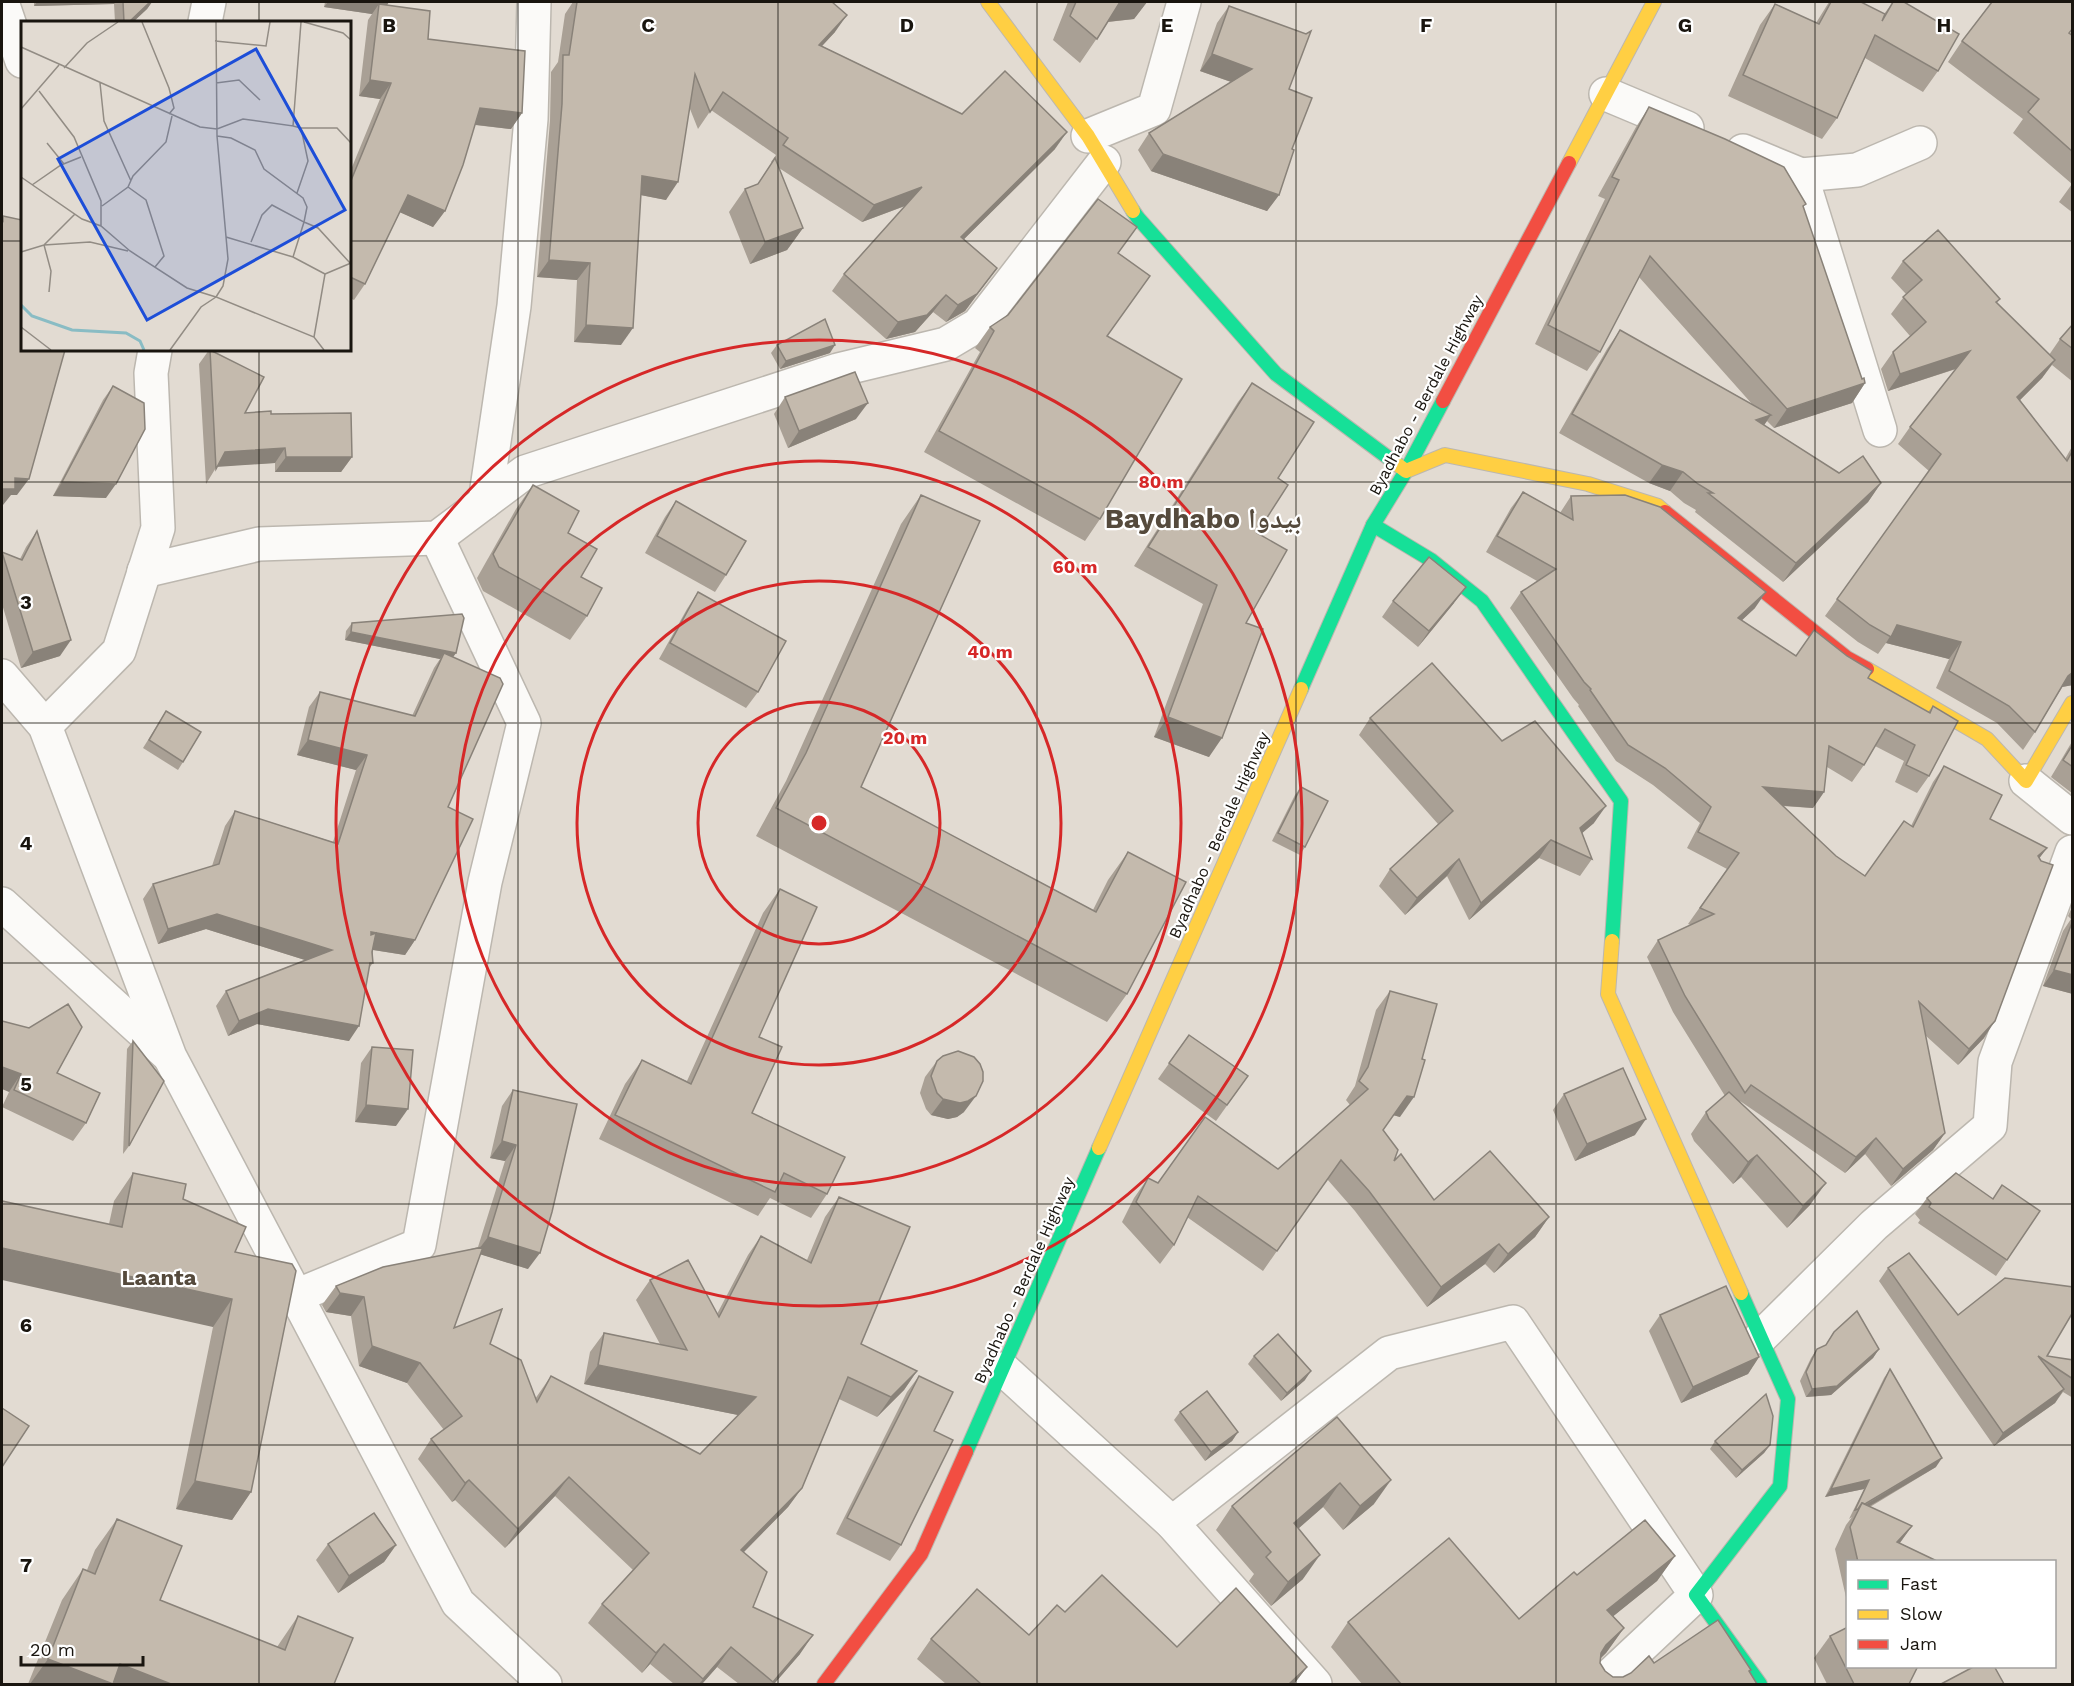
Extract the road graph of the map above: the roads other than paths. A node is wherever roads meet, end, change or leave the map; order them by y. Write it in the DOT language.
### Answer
graph roads {
  1 [pos="2,2"];
  2 [pos="209,2"];
  3 [pos="534,2"];
  4 [pos="988,2"];
  5 [pos="1184,2"];
  6 [pos="1654,2"];
  7 [pos="205,21"];
  8 [pos="2,61"];
  9 [pos="21,61"];
  10 [pos="21,64"];
  11 [pos="1606,94"];
  12 [pos="1920,143"];
  13 [pos="1096,149"];
  14 [pos="1801,175"];
  15 [pos="154,351"];
  16 [pos="1880,430"];
  17 [pos="1406,471"];
  18 [pos="485,502"];
  19 [pos="1373,525"];
  20 [pos="437,538"];
  21 [pos="144,571"];
  22 [pos="2,676"];
  23 [pos="2073,704"];
  24 [pos="45,726"];
  25 [pos="2026,781"];
  26 [pos="2073,818"];
  27 [pos="2073,852"];
  28 [pos="2,904"];
  29 [pos="170,1057"];
  30 [pos="296,1296"];
  31 [pos="1761,1337"];
  32 [pos="1003,1369"];
  33 [pos="1172,1523"];
  34 [pos="1696,1595"];
  35 [pos="545,1684"];
  36 [pos="824,1684"];
  37 [pos="1315,1684"];
  38 [pos="1601,1684"];
  39 [pos="1760,1684"];
  1 -- 9 [label="street"];
  2 -- 7 [label="street"];
  3 -- 18 [label="street"];
  4 -- 13 [label="street"];
  5 -- 13 [label="street"];
  6 -- 11 [label="street, Byadhabo - Berdale Highway"];
  8 -- 10 [label="street"];
  11 -- 14 [label="street"];
  11 -- 17 [label="street, Byadhabo - Berdale Highway"];
  12 -- 14 [label="street"];
  13 -- 17 [label="street"];
  13 -- 18 [label="street"];
  14 -- 16 [label="street"];
  15 -- 21 [label="street"];
  17 -- 19 [label="street, Byadhabo - Berdale Highway"];
  17 -- 25 [label="street"];
  18 -- 20 [label="street"];
  19 -- 31 [label="street"];
  19 -- 32 [label="street, Byadhabo - Berdale Highway"];
  20 -- 21 [label="street"];
  20 -- 30 [label="street"];
  21 -- 24 [label="street"];
  22 -- 24 [label="street"];
  23 -- 25 [label="street"];
  24 -- 29 [label="street"];
  25 -- 26 [label="street"];
  27 -- 31 [label="street"];
  28 -- 29 [label="street"];
  29 -- 30 [label="street"];
  30 -- 35 [label="street"];
  31 -- 34 [label="street"];
  32 -- 33 [label="street"];
  32 -- 36 [label="street, Byadhabo - Berdale Highway"];
  33 -- 34 [label="street"];
  33 -- 37 [label="street"];
  34 -- 38 [label="street"];
  34 -- 39 [label="street"];
}
